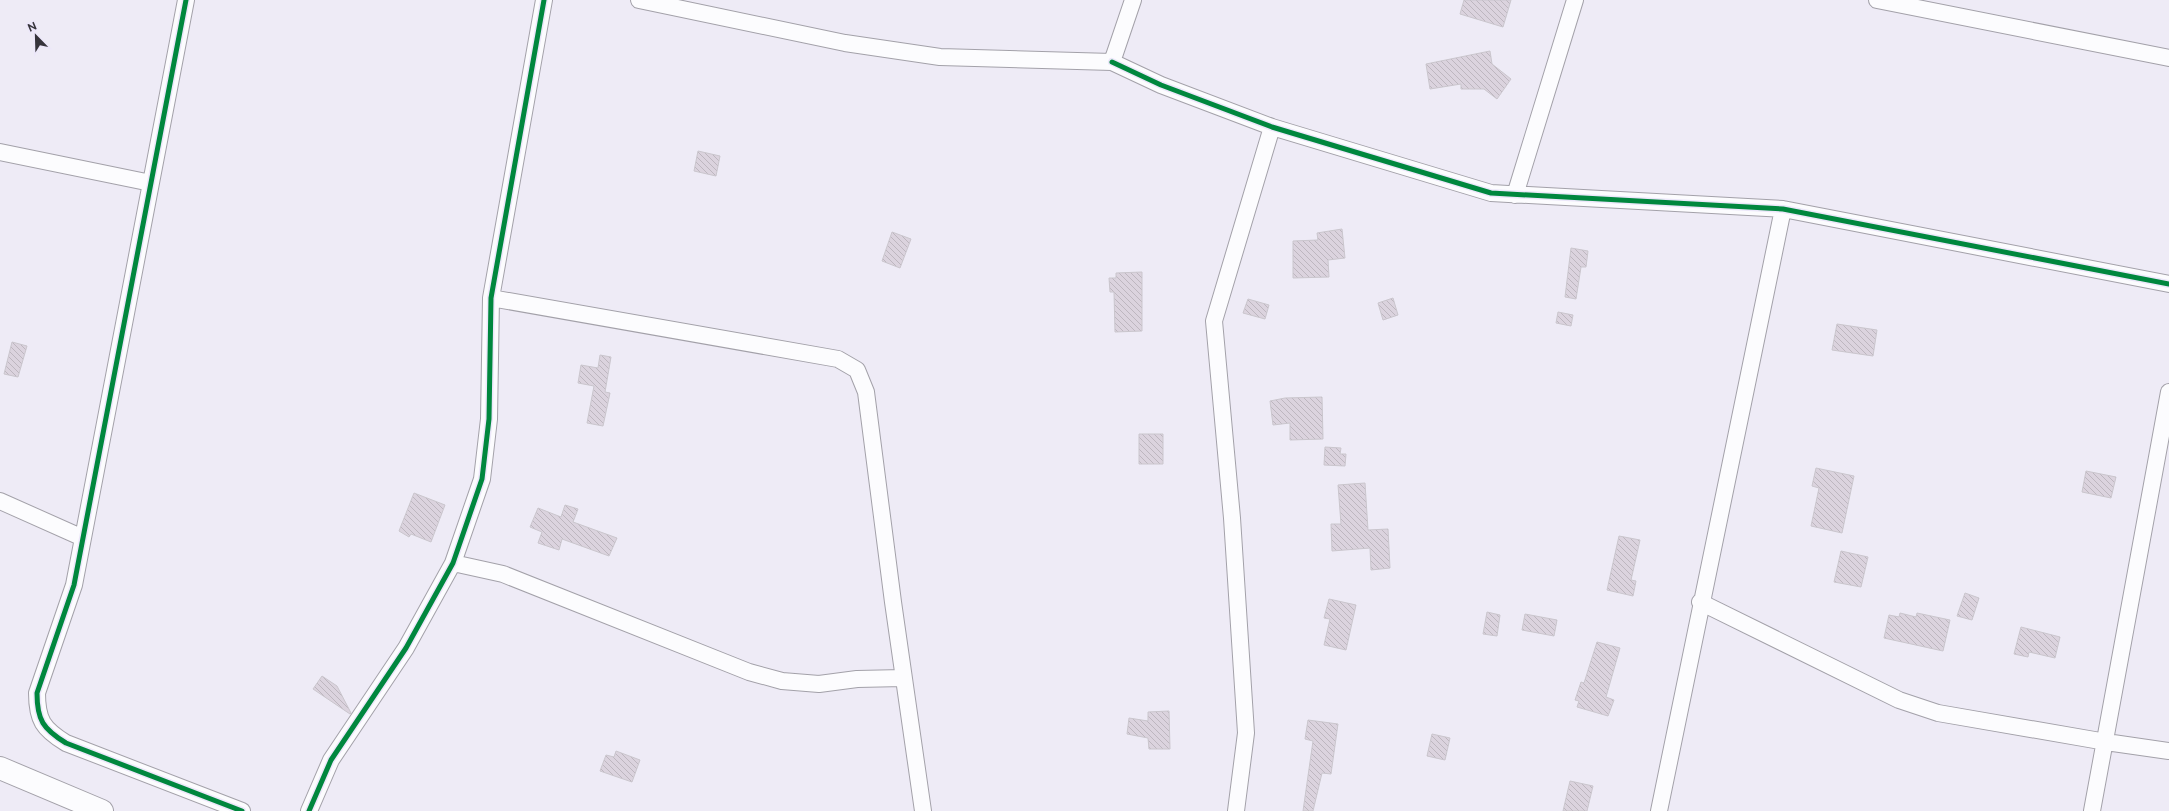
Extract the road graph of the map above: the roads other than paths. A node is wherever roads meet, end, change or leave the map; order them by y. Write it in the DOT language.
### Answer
graph roads {
  1 [pos="186,0"];
  2 [pos="544,0"];
  3 [pos="639,0"];
  4 [pos="1134,0"];
  5 [pos="1575,0"];
  6 [pos="1877,0"];
  7 [pos="2169,58"];
  8 [pos="1112,62"];
  9 [pos="1272,127"];
  10 [pos="0,152"];
  11 [pos="151,183"];
  12 [pos="1514,195"];
  13 [pos="1783,209"];
  14 [pos="2169,284"];
  15 [pos="491,298"];
  16 [pos="2169,392"];
  17 [pos="0,501"];
  18 [pos="83,538"];
  19 [pos="453,564"];
  20 [pos="1700,602"];
  21 [pos="903,678"];
  22 [pos="2106,742"];
  23 [pos="2169,751"];
  24 [pos="0,768"];
  25 [pos="102,811"];
  26 [pos="242,811"];
  27 [pos="309,811"];
  28 [pos="923,811"];
  29 [pos="1236,811"];
  30 [pos="1658,811"];
  31 [pos="2092,811"];
  1 -- 11 [label="street"];
  2 -- 15 [label="street"];
  3 -- 8 [label="street"];
  4 -- 8 [label="street"];
  5 -- 12 [label="street"];
  6 -- 7 [label="street"];
  8 -- 9 [label="street"];
  9 -- 12 [label="street"];
  9 -- 29 [label="street"];
  10 -- 11 [label="street"];
  11 -- 18 [label="street"];
  12 -- 13 [label="street"];
  13 -- 14 [label="street"];
  13 -- 20 [label="street"];
  15 -- 19 [label="street"];
  15 -- 21 [label="street"];
  16 -- 22 [label="street"];
  17 -- 18 [label="street"];
  18 -- 26 [label="street"];
  19 -- 21 [label="street"];
  19 -- 27 [label="street"];
  20 -- 22 [label="street"];
  20 -- 30 [label="street"];
  21 -- 28 [label="street"];
  22 -- 23 [label="street"];
  22 -- 31 [label="street"];
  24 -- 25 [label="highway"];
}
